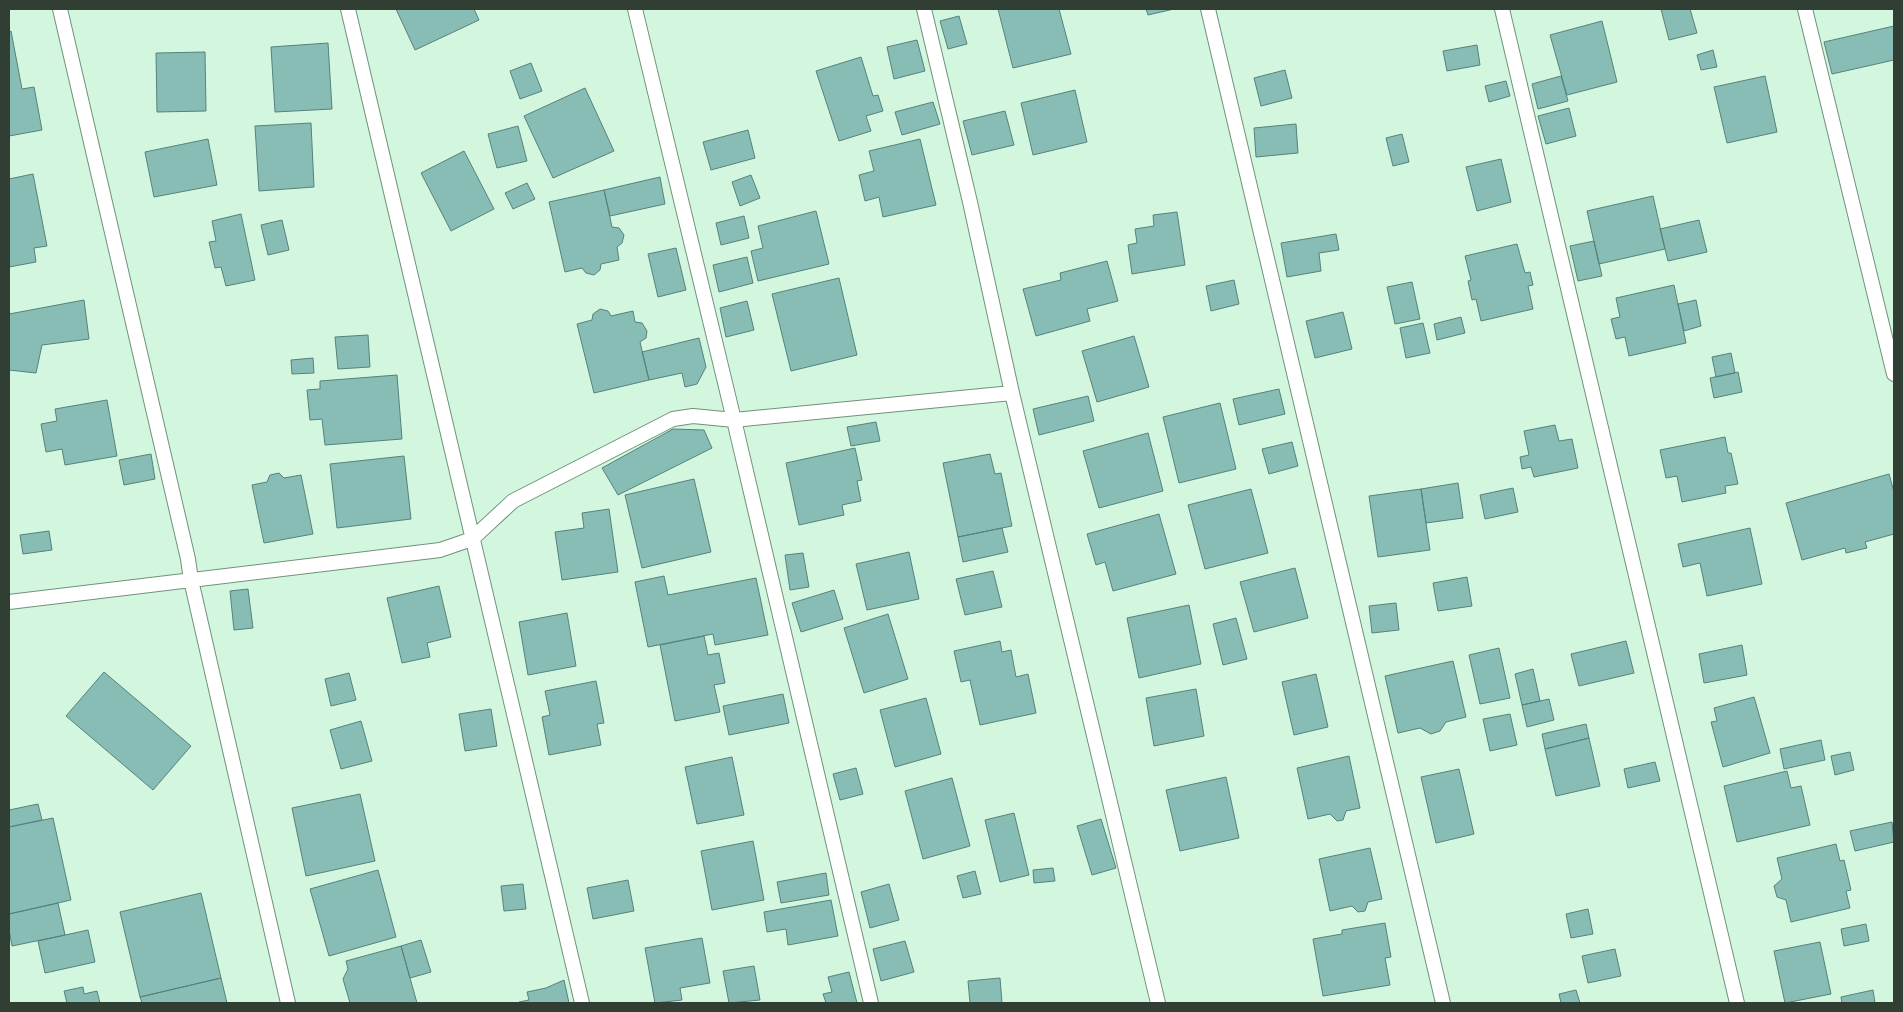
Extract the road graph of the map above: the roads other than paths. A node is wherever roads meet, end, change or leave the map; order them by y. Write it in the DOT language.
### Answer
graph roads {
  1 [pos="60,9"];
  2 [pos="348,9"];
  3 [pos="635,9"];
  4 [pos="924,9"];
  5 [pos="1208,9"];
  6 [pos="1502,9"];
  7 [pos="1805,9"];
  8 [pos="1894,374"];
  9 [pos="1012,393"];
  10 [pos="734,420"];
  11 [pos="472,539"];
  12 [pos="191,580"];
  13 [pos="9,602"];
  14 [pos="288,1003"];
  15 [pos="582,1003"];
  16 [pos="871,1003"];
  17 [pos="1158,1003"];
  18 [pos="1443,1003"];
  19 [pos="1737,1003"];
  1 -- 12 [label="lane"];
  2 -- 11 [label="lane"];
  3 -- 10 [label="lane"];
  4 -- 9 [label="lane"];
  5 -- 18 [label="lane"];
  6 -- 19 [label="lane"];
  7 -- 8 [label="lane"];
  9 -- 10 [label="lane"];
  9 -- 17 [label="lane"];
  10 -- 11 [label="lane"];
  10 -- 16 [label="lane"];
  11 -- 12 [label="lane"];
  11 -- 15 [label="lane"];
  12 -- 13 [label="lane"];
  12 -- 14 [label="lane"];
}
